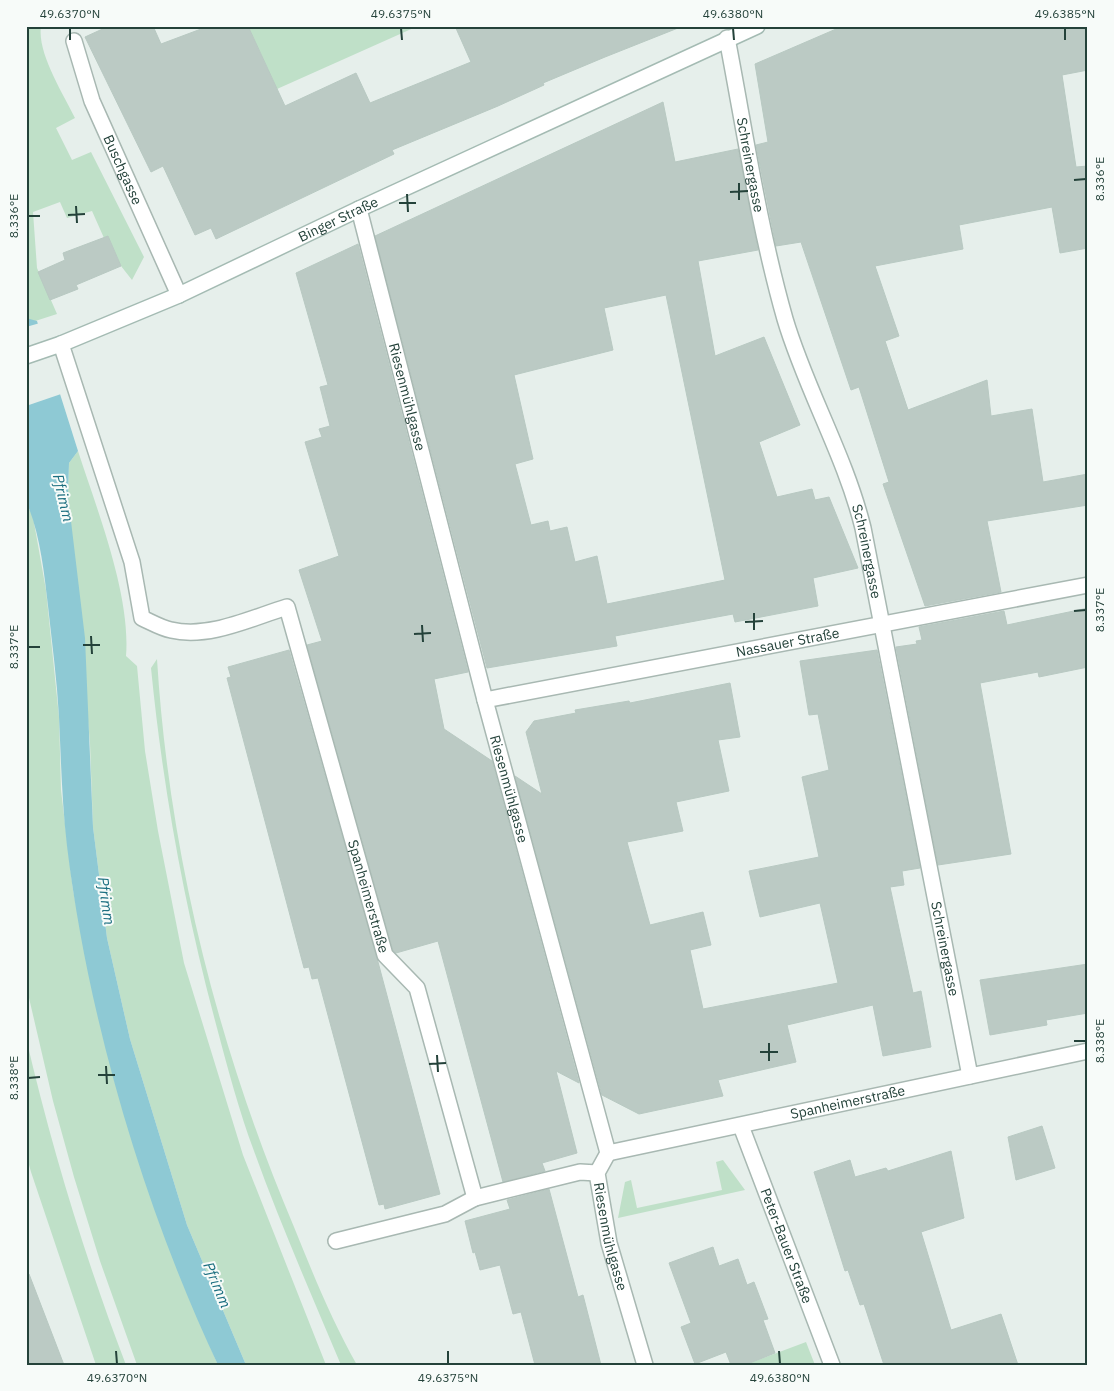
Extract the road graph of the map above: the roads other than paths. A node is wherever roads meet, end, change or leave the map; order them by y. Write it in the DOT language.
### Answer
graph roads {
  1 [pos="757,26"];
  2 [pos="727,38"];
  3 [pos="74,41"];
  4 [pos="359,209"];
  5 [pos="179,295"];
  6 [pos="58,345"];
  7 [pos="26,356"];
  8 [pos="1088,585"];
  9 [pos="883,624"];
  10 [pos="485,700"];
  11 [pos="1088,1051"];
  12 [pos="970,1076"];
  13 [pos="741,1126"];
  14 [pos="608,1153"];
  15 [pos="597,1173"];
  16 [pos="475,1198"];
  17 [pos="336,1241"];
  18 [pos="645,1365"];
  19 [pos="832,1365"];
  1 -- 2 [label="street, Binger Straße"];
  2 -- 4 [label="street, Binger Straße"];
  2 -- 9 [label="street, Schreinergasse"];
  3 -- 5 [label="street, Buschgasse"];
  4 -- 5 [label="street, Binger Straße"];
  4 -- 10 [label="street, Riesenmühlgasse"];
  5 -- 6 [label="street, Binger Straße"];
  6 -- 7 [label="street, Binger Straße"];
  6 -- 16 [label="street, Spanheimerstraße"];
  8 -- 9 [label="street, Nassauer Straße"];
  9 -- 10 [label="street, Nassauer Straße"];
  9 -- 12 [label="street, Schreinergasse"];
  10 -- 14 [label="street, Riesenmühlgasse"];
  11 -- 12 [label="street, Spanheimerstraße"];
  12 -- 13 [label="street, Spanheimerstraße"];
  13 -- 14 [label="street, Spanheimerstraße"];
  13 -- 19 [label="street, Peter-Bauer Straße"];
  14 -- 15 [label="street, Riesenmühlgasse"];
  15 -- 16 [label="street"];
  15 -- 18 [label="street, Riesenmühlgasse"];
  16 -- 17 [label="street"];
}
